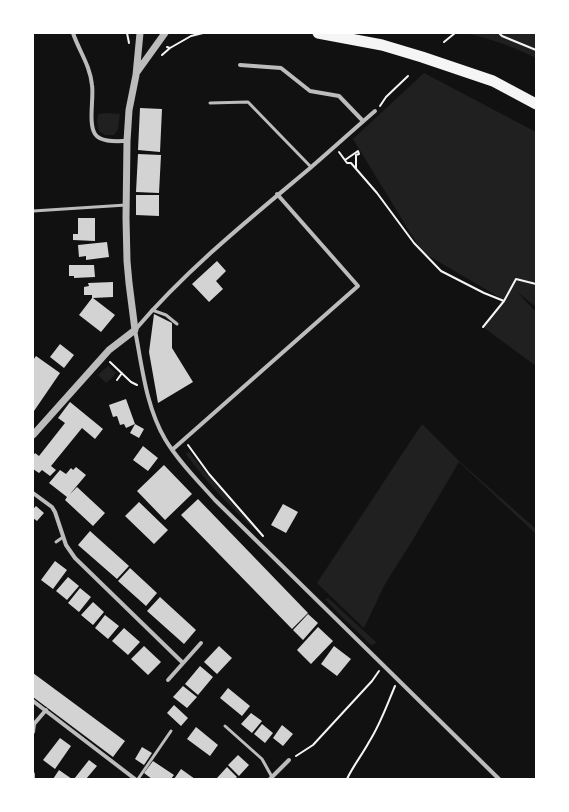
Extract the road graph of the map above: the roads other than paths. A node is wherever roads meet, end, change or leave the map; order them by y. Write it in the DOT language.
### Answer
graph roads {
  1 [pos="72,33"];
  2 [pos="140,33"];
  3 [pos="165,33"];
  4 [pos="318,33"];
  5 [pos="240,65"];
  6 [pos="136,75"];
  7 [pos="210,103"];
  8 [pos="536,104"];
  9 [pos="375,111"];
  10 [pos="363,122"];
  11 [pos="127,141"];
  12 [pos="311,167"];
  13 [pos="277,194"];
  14 [pos="126,205"];
  15 [pos="33,211"];
  16 [pos="152,310"];
  17 [pos="177,324"];
  18 [pos="135,330"];
  19 [pos="33,435"];
  20 [pos="172,450"];
  21 [pos="33,493"];
  22 [pos="63,537"];
  23 [pos="56,542"];
  24 [pos="200,643"];
  25 [pos="183,663"];
  26 [pos="168,680"];
  27 [pos="33,701"];
  28 [pos="46,710"];
  29 [pos="224,726"];
  30 [pos="171,731"];
  31 [pos="33,732"];
  32 [pos="289,760"];
  33 [pos="33,774"];
  34 [pos="33,778"];
  35 [pos="271,778"];
  36 [pos="137,779"];
  37 [pos="499,779"];
  1 -- 11 [label="street"];
  2 -- 6 [label="street"];
  3 -- 6 [label="street"];
  4 -- 8 [label="highway"];
  5 -- 10 [label="street"];
  6 -- 11 [label="street"];
  7 -- 12 [label="lane"];
  9 -- 10 [label="street"];
  10 -- 12 [label="street"];
  11 -- 14 [label="street"];
  12 -- 13 [label="street"];
  13 -- 16 [label="street"];
  13 -- 20 [label="street"];
  14 -- 15 [label="lane"];
  14 -- 18 [label="street"];
  16 -- 17 [label="lane"];
  16 -- 18 [label="street"];
  18 -- 19 [label="street"];
  18 -- 20 [label="street"];
  20 -- 37 [label="street"];
  21 -- 22 [label="street"];
  22 -- 23 [label="lane"];
  22 -- 25 [label="street"];
  24 -- 25 [label="street"];
  25 -- 26 [label="street"];
  27 -- 28 [label="street"];
  28 -- 31 [label="street"];
  28 -- 36 [label="street"];
  29 -- 35 [label="lane"];
  30 -- 36 [label="lane"];
  32 -- 35 [label="street"];
  33 -- 34 [label="street"];
}
